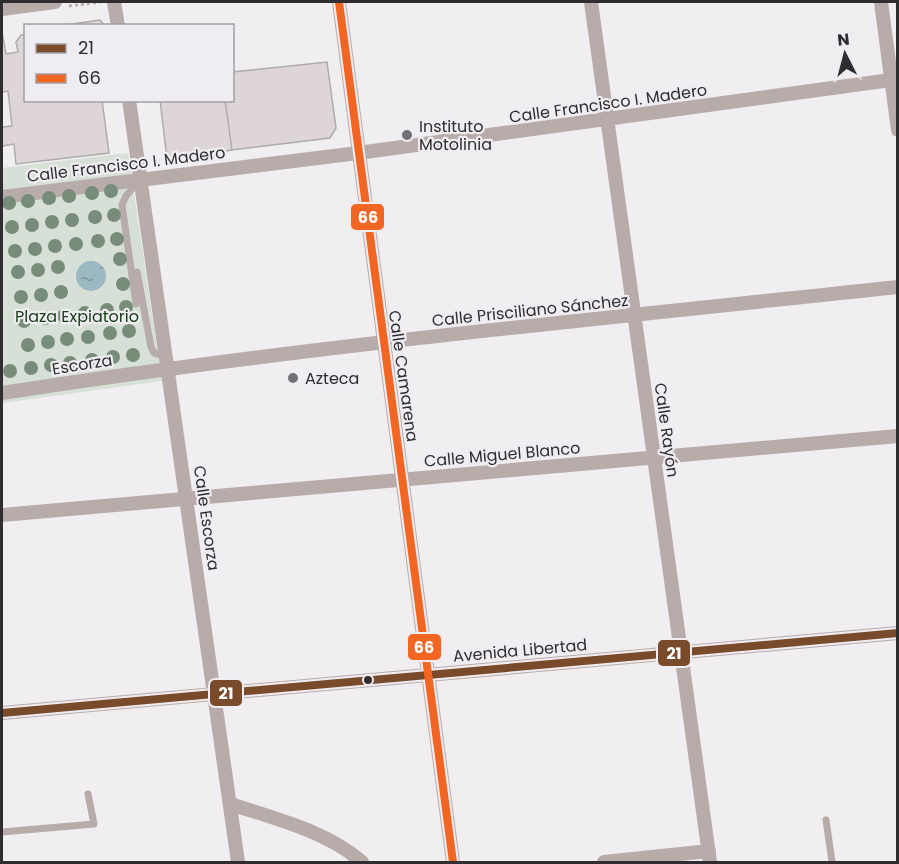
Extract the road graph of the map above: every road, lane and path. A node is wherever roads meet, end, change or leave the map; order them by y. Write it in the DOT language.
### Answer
graph roads {
  1 [pos="55,2"];
  2 [pos="114,2"];
  3 [pos="339,2"];
  4 [pos="591,2"];
  5 [pos="881,2"];
  6 [pos="2,9"];
  7 [pos="118,24"];
  8 [pos="894,79"];
  9 [pos="129,102"];
  10 [pos="608,120"];
  11 [pos="897,129"];
  12 [pos="358,153"];
  13 [pos="140,178"];
  14 [pos="2,197"];
  15 [pos="137,272"];
  16 [pos="897,287"];
  17 [pos="136,304"];
  18 [pos="635,315"];
  19 [pos="382,342"];
  20 [pos="166,362"];
  21 [pos="2,393"];
  22 [pos="897,436"];
  23 [pos="654,456"];
  24 [pos="402,480"];
  25 [pos="187,497"];
  26 [pos="2,515"];
  27 [pos="897,633"];
  28 [pos="680,652"];
  29 [pos="429,674"];
  30 [pos="215,693"];
  31 [pos="2,713"];
  32 [pos="88,794"];
  33 [pos="231,804"];
  34 [pos="826,820"];
  35 [pos="2,832"];
  36 [pos="710,857"];
  37 [pos="238,862"];
  38 [pos="363,862"];
  39 [pos="453,862"];
  40 [pos="604,862"];
  41 [pos="831,862"];
  1 -- 6 [label="street"];
  2 -- 7 [label="street"];
  3 -- 12 [label="street, Calle Camarena"];
  4 -- 10 [label="street, Calle Rayón"];
  5 -- 8 [label="street"];
  8 -- 10 [label="street, Calle Francisco I. Madero"];
  8 -- 11 [label="street"];
  9 -- 13 [label="street, Calle Escorza"];
  10 -- 12 [label="street, Calle Francisco I. Madero"];
  10 -- 18 [label="street, Calle Rayón"];
  12 -- 13 [label="street, Calle Francisco I. Madero"];
  12 -- 19 [label="street, Calle Camarena"];
  13 -- 14 [label="street, Calle Francisco I. Madero"];
  13 -- 17 [label="lane"];
  13 -- 20 [label="street, Calle Escorza"];
  15 -- 20 [label="lane"];
  16 -- 18 [label="street, Calle Prisciliano Sánchez"];
  18 -- 19 [label="street, Calle Prisciliano Sánchez"];
  18 -- 23 [label="street, Calle Rayón"];
  19 -- 20 [label="street, Calle Prisciliano Sánchez"];
  19 -- 24 [label="street, Calle Camarena"];
  20 -- 21 [label="street, Escorza"];
  20 -- 25 [label="street, Calle Escorza"];
  22 -- 23 [label="street, Calle Miguel Blanco"];
  23 -- 24 [label="street, Calle Miguel Blanco"];
  23 -- 28 [label="street, Calle Rayón"];
  24 -- 25 [label="street, Calle Miguel Blanco"];
  24 -- 29 [label="street, Calle Camarena"];
  25 -- 26 [label="street, Calle Miguel Blanco"];
  25 -- 30 [label="street, Calle Escorza"];
  27 -- 28 [label="street, Avenida Libertad"];
  28 -- 29 [label="street, Avenida Libertad"];
  28 -- 36 [label="street, Calle Rayón"];
  29 -- 30 [label="street, Avenida Libertad"];
  29 -- 39 [label="street, Calle Camarena"];
  30 -- 31 [label="street, Avenida Libertad"];
  30 -- 33 [label="street, Calle Escorza"];
  32 -- 35 [label="lane"];
  33 -- 37 [label="street, Calle Escorza"];
  33 -- 38 [label="street"];
  34 -- 41 [label="lane"];
  36 -- 40 [label="street"];
}
